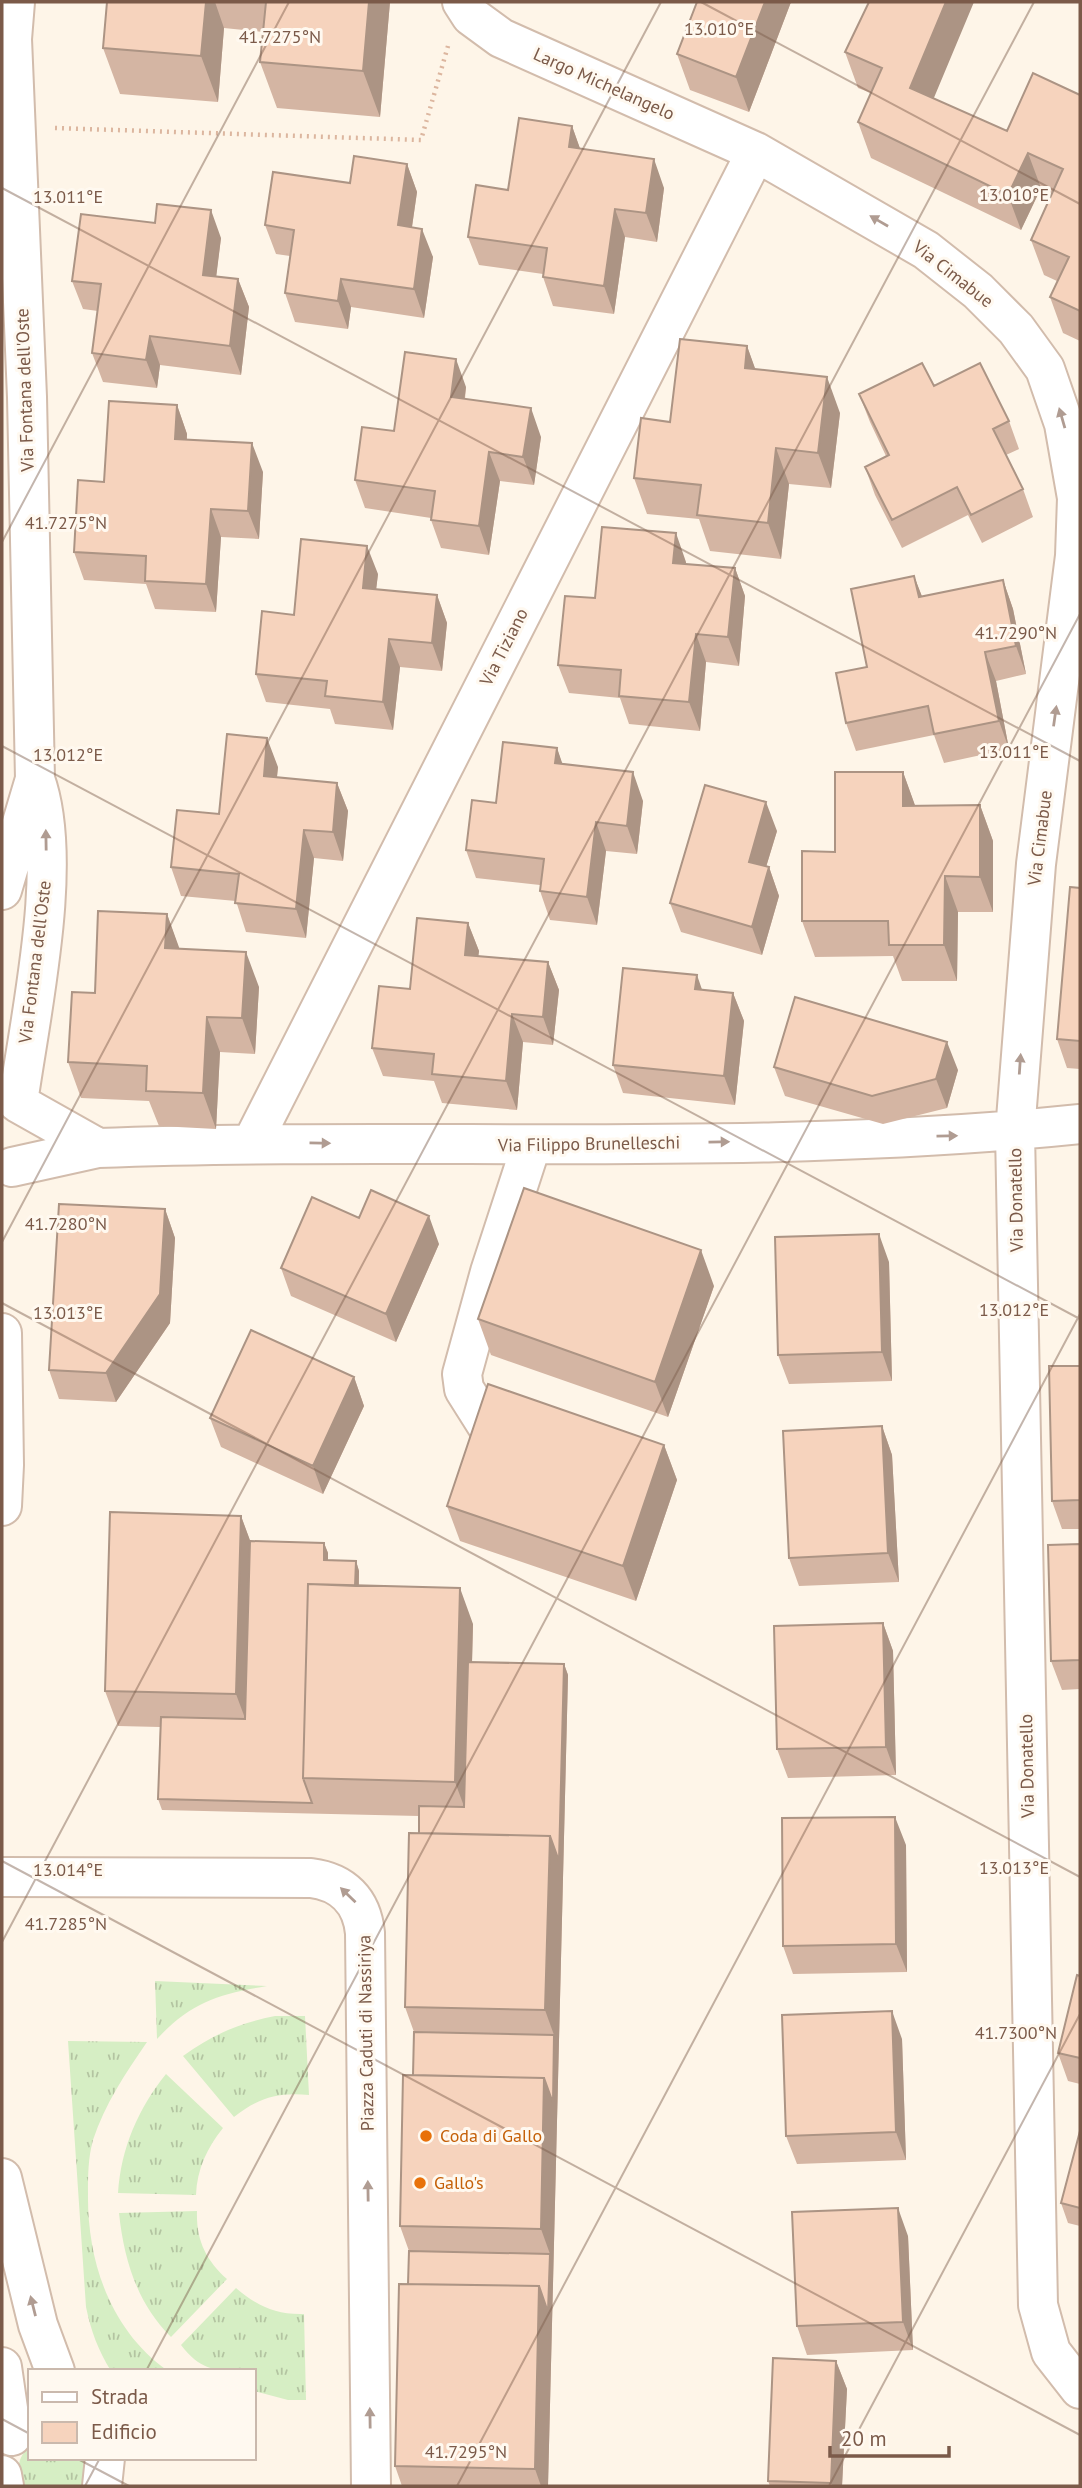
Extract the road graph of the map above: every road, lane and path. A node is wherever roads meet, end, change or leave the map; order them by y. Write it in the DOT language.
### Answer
graph roads {
  1 [pos="15,2"];
  2 [pos="462,2"];
  3 [pos="450,39"];
  4 [pos="50,127"];
  5 [pos="756,152"];
  6 [pos="14,427"];
  7 [pos="35,779"];
  8 [pos="2,890"];
  9 [pos="10,1092"];
  10 [pos="1080,1124"];
  11 [pos="1015,1132"];
  12 [pos="252,1143"];
  13 [pos="531,1146"];
  14 [pos="98,1148"];
  15 [pos="7,1172"];
  16 [pos="2,1333"];
  17 [pos="488,1426"];
  18 [pos="2,1506"];
  19 [pos="2,1877"];
  20 [pos="2,2178"];
  21 [pos="2,2367"];
  22 [pos="54,2369"];
  23 [pos="1074,2372"];
  24 [pos="14,2440"];
  25 [pos="105,2460"];
  26 [pos="2,2475"];
  27 [pos="5,2486"];
  28 [pos="102,2486"];
  29 [pos="371,2486"];
  1 -- 6 [label="street, Via Fontana dell'Oste"];
  2 -- 5 [label="street, Largo Michelangelo"];
  3 -- 4 [label="path"];
  11 -- 5 [label="street, Via Cimabue, one-way"];
  5 -- 12 [label="street, Via Tiziano"];
  6 -- 7 [label="street, Via Fontana dell'Oste"];
  7 -- 8 [label="street, Via Fontana dell'Oste"];
  9 -- 7 [label="street, Via Fontana dell'Oste, one-way"];
  9 -- 14 [label="street"];
  9 -- 15 [label="street, Via Fontana dell'Oste"];
  10 -- 11 [label="street, Via Filippo Brunelleschi"];
  13 -- 11 [label="street, Via Filippo Brunelleschi, one-way"];
  11 -- 23 [label="street, Via Donatello"];
  12 -- 13 [label="street, Via Filippo Brunelleschi, one-way"];
  12 -- 14 [label="street, Via Filippo Brunelleschi"];
  13 -- 17 [label="street"];
  14 -- 15 [label="street, Via Filippo Brunelleschi"];
  16 -- 18 [label="street"];
  29 -- 19 [label="street, Piazza Caduti di Nassiriya, one-way"];
  22 -- 20 [label="street, one-way"];
  21 -- 24 [label="street"];
  25 -- 28 [label="street"];
  26 -- 27 [label="street"];
}
